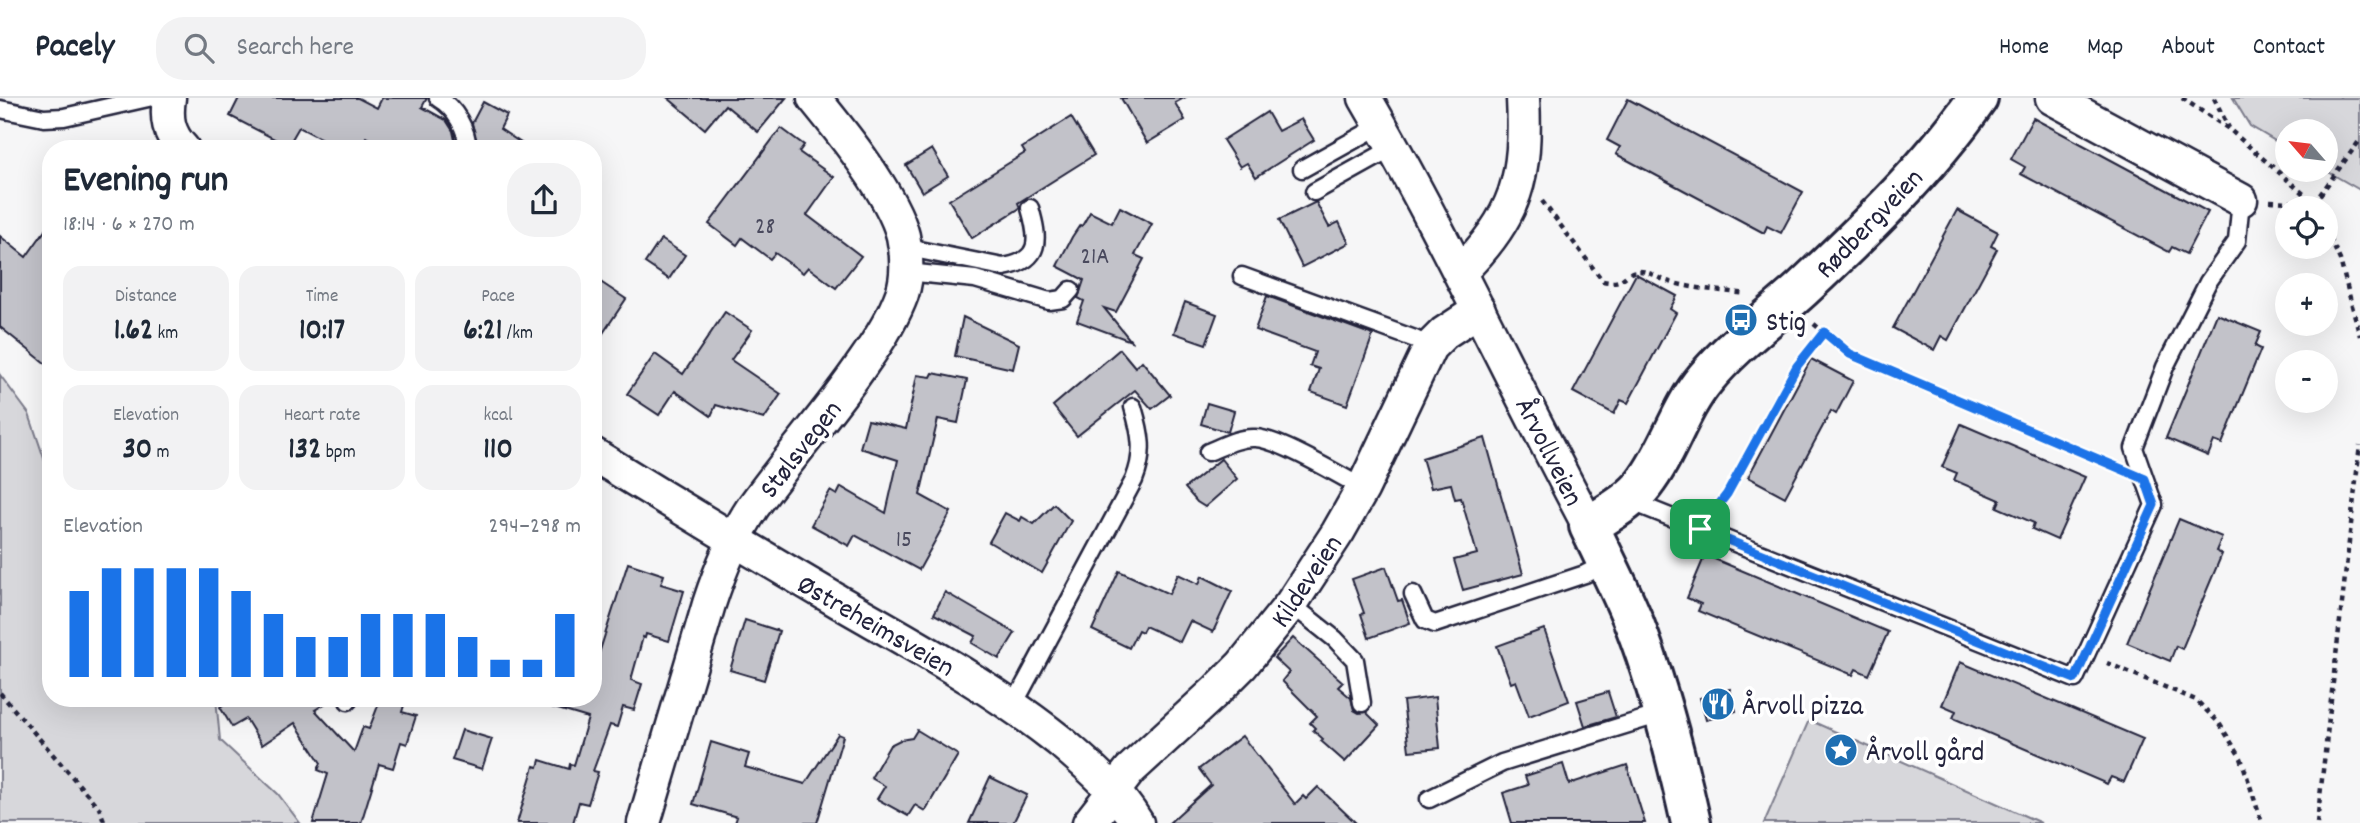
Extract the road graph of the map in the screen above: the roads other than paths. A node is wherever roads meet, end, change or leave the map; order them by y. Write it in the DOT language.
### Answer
graph roads {
  1 [pos="148,98"];
  2 [pos="169,98"];
  3 [pos="438,98"];
  4 [pos="814,98"];
  5 [pos="1365,98"];
  6 [pos="1523,98"];
  7 [pos="1978,98"];
  8 [pos="2052,98"];
  9 [pos="0,109"];
  10 [pos="1387,137"];
  11 [pos="177,140"];
  12 [pos="467,140"];
  13 [pos="1302,169"];
  14 [pos="1314,192"];
  15 [pos="2241,200"];
  16 [pos="1030,208"];
  17 [pos="906,259"];
  18 [pos="1460,272"];
  19 [pos="1242,276"];
  20 [pos="1071,290"];
  21 [pos="1479,310"];
  22 [pos="1430,347"];
  23 [pos="1133,407"];
  24 [pos="1208,452"];
  25 [pos="602,459"];
  26 [pos="1363,488"];
  27 [pos="1628,500"];
  28 [pos="1589,526"];
  29 [pos="734,540"];
  30 [pos="1607,564"];
  31 [pos="1413,594"];
  32 [pos="1292,604"];
  33 [pos="1362,703"];
  34 [pos="1013,706"];
  35 [pos="1664,713"];
  36 [pos="1113,790"];
  37 [pos="1429,800"];
  38 [pos="644,823"];
  39 [pos="1089,823"];
  40 [pos="1137,823"];
  41 [pos="1691,823"];
  1 -- 9 [label="lane"];
  2 -- 11 [label="street"];
  3 -- 12 [label="lane"];
  4 -- 17 [label="street"];
  5 -- 10 [label="street, Årvollveien"];
  6 -- 18 [label="street"];
  7 -- 27 [label="street, Rødbergveien"];
  8 -- 15 [label="street"];
  10 -- 13 [label="lane"];
  10 -- 14 [label="lane"];
  10 -- 18 [label="street, Årvollveien"];
  15 -- 27 [label="lane"];
  16 -- 17 [label="lane"];
  17 -- 20 [label="lane"];
  17 -- 29 [label="street, Stølsvegen"];
  18 -- 21 [label="street, Årvollveien"];
  19 -- 22 [label="lane"];
  21 -- 22 [label="street, Kildeveien"];
  21 -- 28 [label="street, Årvollveien"];
  22 -- 26 [label="street, Kildeveien"];
  23 -- 34 [label="lane"];
  24 -- 26 [label="lane"];
  25 -- 29 [label="street, Østreheimsveien"];
  26 -- 32 [label="street, Kildeveien"];
  27 -- 28 [label="street, Rødbergveien"];
  28 -- 30 [label="street, Årvollveien"];
  29 -- 34 [label="street, Østreheimsveien"];
  29 -- 38 [label="street, Stølsvegen"];
  30 -- 31 [label="lane"];
  30 -- 35 [label="street, Årvollveien"];
  32 -- 33 [label="lane"];
  32 -- 36 [label="street, Kildeveien"];
  34 -- 36 [label="street, Østreheimsveien"];
  35 -- 37 [label="lane"];
  35 -- 41 [label="street, Årvollveien"];
  36 -- 39 [label="street, Kildeveien"];
  36 -- 40 [label="street, Østreheimsveien"];
}
